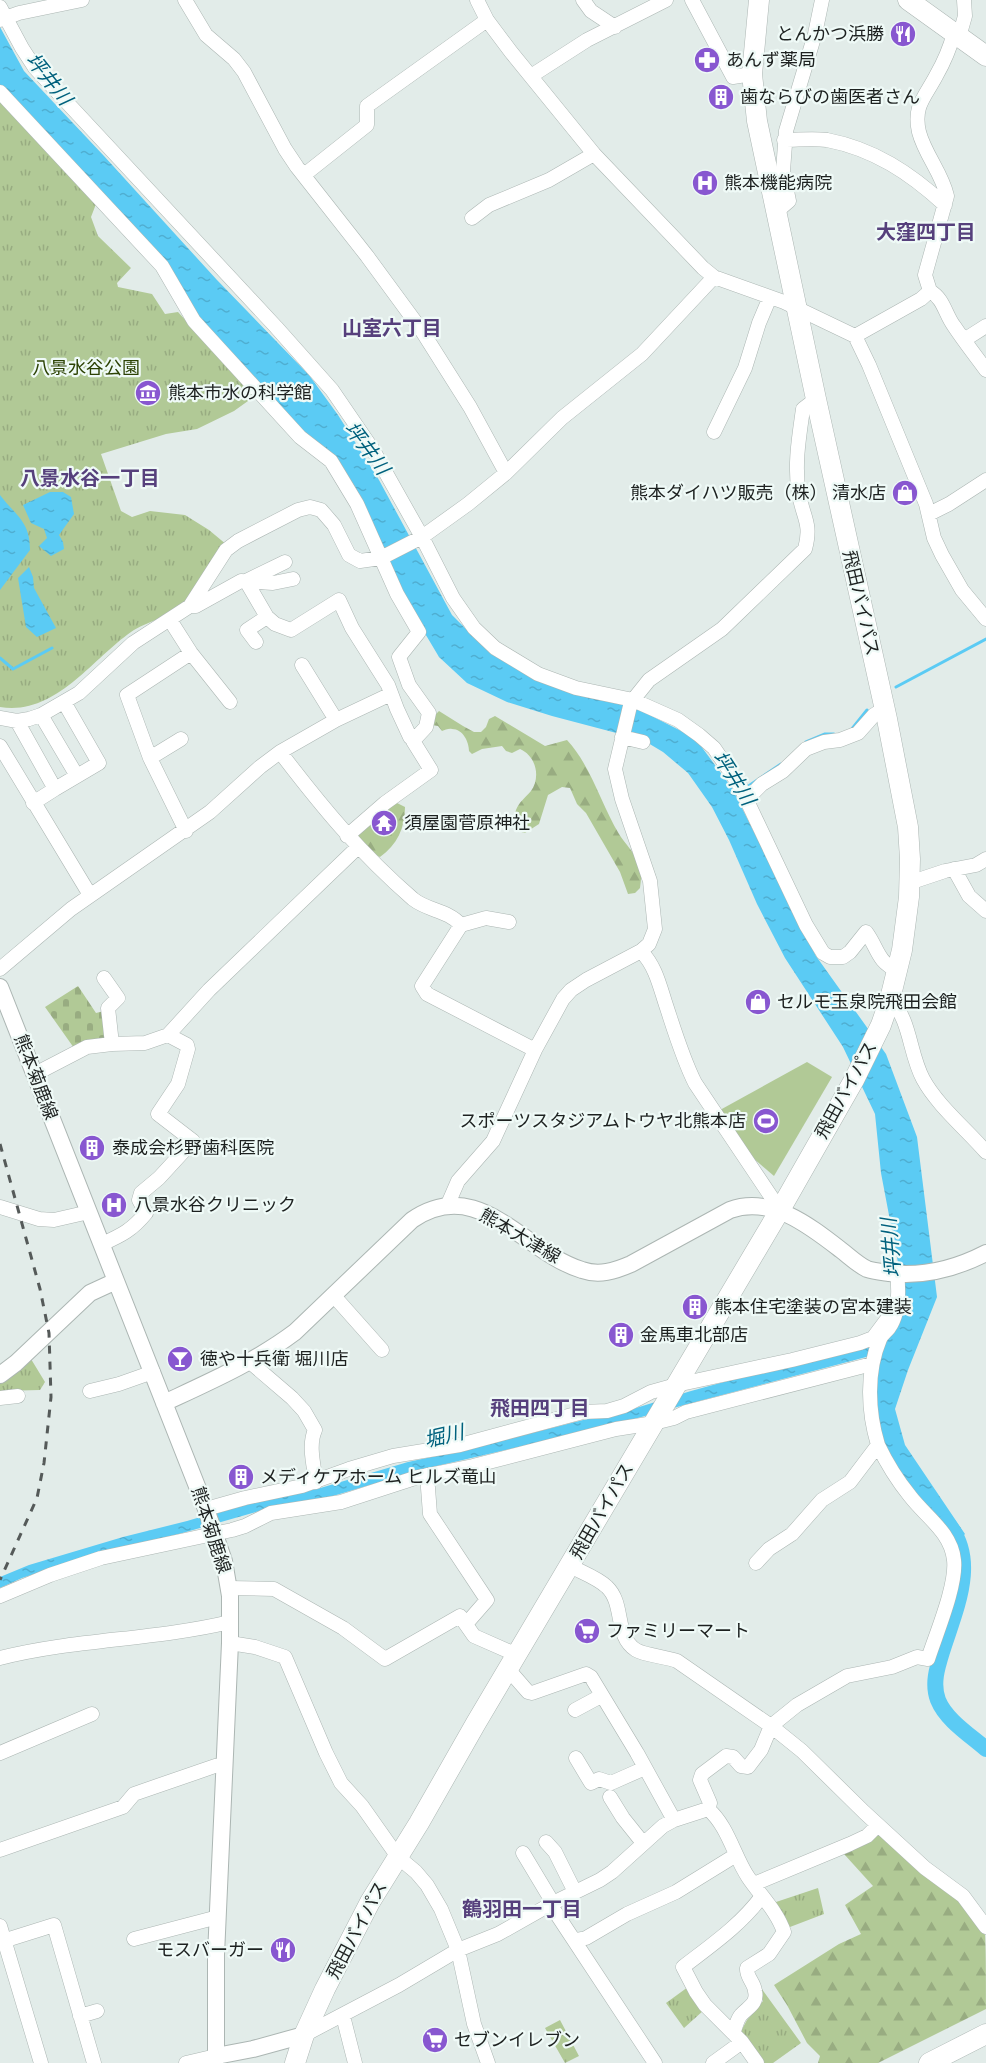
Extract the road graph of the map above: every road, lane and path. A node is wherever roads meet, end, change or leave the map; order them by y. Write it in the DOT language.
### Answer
graph roads {
  1 [pos="82,0"];
  2 [pos="185,0"];
  3 [pos="477,0"];
  4 [pos="583,0"];
  5 [pos="666,0"];
  6 [pos="692,0"];
  7 [pos="759,0"];
  8 [pos="822,0"];
  9 [pos="908,0"];
  10 [pos="964,0"];
  11 [pos="2,16"];
  12 [pos="487,20"];
  13 [pos="615,27"];
  14 [pos="957,35"];
  15 [pos="986,57"];
  16 [pos="752,74"];
  17 [pos="531,76"];
  18 [pos="0,92"];
  19 [pos="784,140"];
  20 [pos="594,154"];
  21 [pos="304,175"];
  22 [pos="945,205"];
  23 [pos="776,212"];
  24 [pos="472,218"];
  25 [pos="714,277"];
  26 [pos="930,291"];
  27 [pos="770,297"];
  28 [pos="796,308"];
  29 [pos="986,326"];
  30 [pos="855,336"];
  31 [pos="964,340"];
  32 [pos="986,370"];
  33 [pos="816,399"];
  34 [pos="714,432"];
  35 [pos="506,473"];
  36 [pos="986,480"];
  37 [pos="929,514"];
  38 [pos="419,539"];
  39 [pos="385,556"];
  40 [pos="285,562"];
  41 [pos="293,579"];
  42 [pos="246,580"];
  43 [pos="190,606"];
  44 [pos="267,617"];
  45 [pos="986,619"];
  46 [pos="170,620"];
  47 [pos="256,642"];
  48 [pos="191,653"];
  49 [pos="302,665"];
  50 [pos="391,694"];
  51 [pos="63,702"];
  52 [pos="230,702"];
  53 [pos="631,703"];
  54 [pos="885,708"];
  55 [pos="41,714"];
  56 [pos="0,718"];
  57 [pos="336,720"];
  58 [pos="16,721"];
  59 [pos="623,735"];
  60 [pos="416,737"];
  61 [pos="181,739"];
  62 [pos="643,742"];
  63 [pos="0,746"];
  64 [pos="280,752"];
  65 [pos="150,758"];
  66 [pos="77,776"];
  67 [pos="55,789"];
  68 [pos="747,799"];
  69 [pos="33,803"];
  70 [pos="186,831"];
  71 [pos="347,836"];
  72 [pos="358,847"];
  73 [pos="986,859"];
  74 [pos="954,869"];
  75 [pos="909,883"];
  76 [pos="90,895"];
  77 [pos="986,911"];
  78 [pos="509,922"];
  79 [pos="461,925"];
  80 [pos="641,951"];
  81 [pos="0,969"];
  82 [pos="897,970"];
  83 [pos="104,978"];
  84 [pos="0,987"];
  85 [pos="890,999"];
  86 [pos="168,1035"];
  87 [pos="112,1044"];
  88 [pos="535,1050"];
  89 [pos="34,1074"];
  90 [pos="986,1152"];
  91 [pos="448,1204"];
  92 [pos="0,1207"];
  93 [pos="780,1210"];
  94 [pos="89,1212"];
  95 [pos="102,1245"];
  96 [pos="986,1253"];
  97 [pos="898,1274"];
  98 [pos="116,1281"];
  99 [pos="334,1296"];
  100 [pos="893,1317"];
  101 [pos="382,1350"];
  102 [pos="873,1361"];
  103 [pos="249,1362"];
  104 [pos="153,1372"];
  105 [pos="0,1375"];
  106 [pos="674,1387"];
  107 [pos="90,1392"];
  108 [pos="18,1396"];
  109 [pos="0,1398"];
  110 [pos="164,1403"];
  111 [pos="655,1420"];
  112 [pos="878,1445"];
  113 [pos="427,1475"];
  114 [pos="316,1482"];
  115 [pos="207,1511"];
  116 [pos="215,1532"];
  117 [pos="756,1563"];
  118 [pos="570,1566"];
  119 [pos="229,1588"];
  120 [pos="0,1596"];
  121 [pos="230,1622"];
  122 [pos="466,1624"];
  123 [pos="230,1643"];
  124 [pos="0,1658"];
  125 [pos="513,1662"];
  126 [pos="601,1696"];
  127 [pos="574,1710"];
  128 [pos="92,1714"];
  129 [pos="771,1726"];
  130 [pos="0,1754"];
  131 [pos="576,1758"];
  132 [pos="225,1765"];
  133 [pos="645,1768"];
  134 [pos="610,1797"];
  135 [pos="708,1809"];
  136 [pos="674,1820"];
  137 [pos="878,1825"];
  138 [pos="546,1842"];
  139 [pos="643,1843"];
  140 [pos="0,1850"];
  141 [pos="524,1853"];
  142 [pos="736,1855"];
  143 [pos="398,1857"];
  144 [pos="754,1884"];
  145 [pos="575,1892"];
  146 [pos="762,1896"];
  147 [pos="552,1904"];
  148 [pos="218,1917"];
  149 [pos="0,1926"];
  150 [pos="986,1927"];
  151 [pos="134,1939"];
  152 [pos="3,1941"];
  153 [pos="576,1941"];
  154 [pos="458,1950"];
  155 [pos="97,2011"];
  156 [pos="80,2016"];
  157 [pos="343,2016"];
  158 [pos="216,2022"];
  159 [pos="986,2034"];
  160 [pos="304,2035"];
  161 [pos="738,2037"];
  162 [pos="986,2045"];
  163 [pos="253,2049"];
  164 [pos="216,2059"];
  165 [pos="41,2063"];
  166 [pos="94,2063"];
  167 [pos="186,2063"];
  168 [pos="295,2063"];
  169 [pos="355,2063"];
  170 [pos="488,2063"];
  171 [pos="655,2063"];
  172 [pos="713,2063"];
  173 [pos="757,2063"];
  174 [pos="929,2063"];
  175 [pos="951,2063"];
  1 -- 11 [label="street"];
  2 -- 21 [label="street"];
  3 -- 12 [label="street"];
  4 -- 13 [label="street"];
  5 -- 13 [label="street"];
  6 -- 16 [label="street"];
  7 -- 16 [label="highway, 飛田バイパス"];
  8 -- 19 [label="street"];
  9 -- 14 [label="highway"];
  10 -- 14 [label="street"];
  11 -- 38 [label="street"];
  12 -- 17 [label="street"];
  12 -- 21 [label="street"];
  13 -- 17 [label="street"];
  14 -- 15 [label="highway"];
  14 -- 22 [label="street"];
  16 -- 23 [label="highway, 飛田バイパス"];
  17 -- 20 [label="street"];
  18 -- 39 [label="street"];
  19 -- 22 [label="street"];
  19 -- 23 [label="street"];
  20 -- 24 [label="street"];
  20 -- 25 [label="street"];
  21 -- 35 [label="street"];
  22 -- 26 [label="street"];
  23 -- 28 [label="highway, 飛田バイパス"];
  25 -- 27 [label="street"];
  25 -- 35 [label="street"];
  26 -- 30 [label="street"];
  26 -- 31 [label="street"];
  27 -- 28 [label="street"];
  27 -- 34 [label="street"];
  28 -- 30 [label="street"];
  28 -- 33 [label="highway, 飛田バイパス"];
  29 -- 31 [label="street"];
  30 -- 37 [label="street"];
  31 -- 32 [label="street"];
  33 -- 53 [label="street"];
  33 -- 54 [label="highway, 飛田バイパス"];
  35 -- 38 [label="street"];
  36 -- 37 [label="street"];
  37 -- 45 [label="street"];
  38 -- 39 [label="street"];
  38 -- 53 [label="street"];
  39 -- 43 [label="street"];
  39 -- 60 [label="street"];
  40 -- 42 [label="street"];
  41 -- 42 [label="street"];
  42 -- 43 [label="street"];
  42 -- 44 [label="street"];
  43 -- 46 [label="street"];
  44 -- 47 [label="street"];
  44 -- 50 [label="street"];
  46 -- 48 [label="street"];
  46 -- 51 [label="street"];
  48 -- 52 [label="street"];
  48 -- 65 [label="street"];
  49 -- 57 [label="street"];
  50 -- 57 [label="street"];
  50 -- 60 [label="street"];
  51 -- 55 [label="street"];
  51 -- 66 [label="street"];
  53 -- 59 [label="street"];
  53 -- 68 [label="street"];
  54 -- 68 [label="street"];
  54 -- 75 [label="highway, 飛田バイパス"];
  55 -- 58 [label="street"];
  55 -- 66 [label="street"];
  56 -- 58 [label="street"];
  57 -- 64 [label="street"];
  58 -- 67 [label="street"];
  59 -- 62 [label="street"];
  59 -- 80 [label="street"];
  60 -- 71 [label="street"];
  61 -- 65 [label="street"];
  63 -- 69 [label="street"];
  64 -- 70 [label="street"];
  64 -- 71 [label="street"];
  65 -- 70 [label="street"];
  66 -- 67 [label="street"];
  67 -- 69 [label="street"];
  68 -- 82 [label="street"];
  69 -- 76 [label="street"];
  70 -- 76 [label="street"];
  71 -- 72 [label="street"];
  72 -- 79 [label="street"];
  72 -- 86 [label="street"];
  73 -- 74 [label="street"];
  74 -- 75 [label="street"];
  74 -- 77 [label="street"];
  75 -- 82 [label="highway, 飛田バイパス"];
  76 -- 81 [label="street"];
  78 -- 79 [label="street"];
  79 -- 88 [label="street"];
  80 -- 88 [label="street"];
  80 -- 93 [label="street"];
  82 -- 85 [label="highway, 飛田バイパス"];
  83 -- 87 [label="street"];
  84 -- 89 [label="main road, 熊本菊鹿線"];
  85 -- 90 [label="street"];
  85 -- 93 [label="highway, 飛田バイパス"];
  86 -- 87 [label="street"];
  86 -- 95 [label="street"];
  87 -- 89 [label="street"];
  88 -- 91 [label="street"];
  89 -- 94 [label="main road, 熊本菊鹿線"];
  91 -- 93 [label="main road, 熊本大津線"];
  91 -- 99 [label="main road"];
  92 -- 94 [label="street"];
  93 -- 97 [label="main road"];
  93 -- 106 [label="highway, 飛田バイパス"];
  94 -- 95 [label="main road, 熊本菊鹿線"];
  95 -- 98 [label="main road, 熊本菊鹿線"];
  96 -- 97 [label="main road"];
  97 -- 100 [label="street"];
  98 -- 104 [label="main road, 熊本菊鹿線"];
  98 -- 105 [label="main road"];
  99 -- 101 [label="street"];
  99 -- 103 [label="main road"];
  100 -- 102 [label="street"];
  100 -- 106 [label="street"];
  102 -- 111 [label="street"];
  102 -- 112 [label="street"];
  103 -- 110 [label="main road"];
  103 -- 114 [label="street"];
  104 -- 107 [label="street"];
  104 -- 110 [label="main road, 熊本菊鹿線"];
  106 -- 111 [label="highway, 飛田バイパス"];
  106 -- 114 [label="street"];
  108 -- 109 [label="street"];
  110 -- 115 [label="main road, 熊本菊鹿線"];
  111 -- 113 [label="street"];
  111 -- 118 [label="highway, 飛田バイパス"];
  112 -- 117 [label="street"];
  112 -- 129 [label="street"];
  113 -- 116 [label="street"];
  113 -- 122 [label="street"];
  114 -- 115 [label="street"];
  115 -- 116 [label="main road, 熊本菊鹿線"];
  116 -- 119 [label="main road, 熊本菊鹿線"];
  116 -- 120 [label="street"];
  118 -- 125 [label="highway, 飛田バイパス"];
  118 -- 129 [label="street"];
  119 -- 121 [label="main road, 熊本菊鹿線"];
  119 -- 122 [label="street"];
  121 -- 123 [label="main road, 熊本菊鹿線"];
  121 -- 124 [label="street"];
  122 -- 125 [label="street"];
  123 -- 132 [label="main road, 熊本菊鹿線"];
  123 -- 143 [label="street"];
  125 -- 126 [label="street"];
  125 -- 143 [label="highway, 飛田バイパス"];
  126 -- 127 [label="street"];
  126 -- 133 [label="street"];
  128 -- 130 [label="street"];
  129 -- 135 [label="street"];
  129 -- 137 [label="street"];
  131 -- 133 [label="street"];
  132 -- 140 [label="street"];
  132 -- 148 [label="main road, 熊本菊鹿線"];
  133 -- 136 [label="street"];
  134 -- 139 [label="street"];
  135 -- 136 [label="street"];
  135 -- 142 [label="street"];
  136 -- 139 [label="street"];
  137 -- 144 [label="street"];
  137 -- 150 [label="street"];
  138 -- 145 [label="street"];
  139 -- 145 [label="street"];
  141 -- 147 [label="street"];
  142 -- 144 [label="street"];
  142 -- 153 [label="street"];
  143 -- 154 [label="street"];
  143 -- 160 [label="highway, 飛田バイパス"];
  144 -- 146 [label="street"];
  145 -- 147 [label="street"];
  146 -- 161 [label="street"];
  146 -- 161 [label="street"];
  147 -- 153 [label="street"];
  147 -- 154 [label="street"];
  148 -- 151 [label="street"];
  148 -- 158 [label="main road, 熊本菊鹿線"];
  149 -- 152 [label="street"];
  152 -- 156 [label="street"];
  152 -- 165 [label="street"];
  153 -- 171 [label="street"];
  154 -- 157 [label="street"];
  154 -- 170 [label="street"];
  155 -- 156 [label="street"];
  156 -- 166 [label="street"];
  157 -- 160 [label="street"];
  157 -- 169 [label="street"];
  158 -- 163 [label="main road"];
  158 -- 164 [label="main road, 熊本菊鹿線"];
  159 -- 174 [label="highway"];
  160 -- 163 [label="main road"];
  160 -- 168 [label="highway, 飛田バイパス"];
  161 -- 172 [label="street"];
  161 -- 173 [label="street"];
  162 -- 175 [label="highway"];
  163 -- 164 [label="main road"];
  164 -- 167 [label="street"];
}
